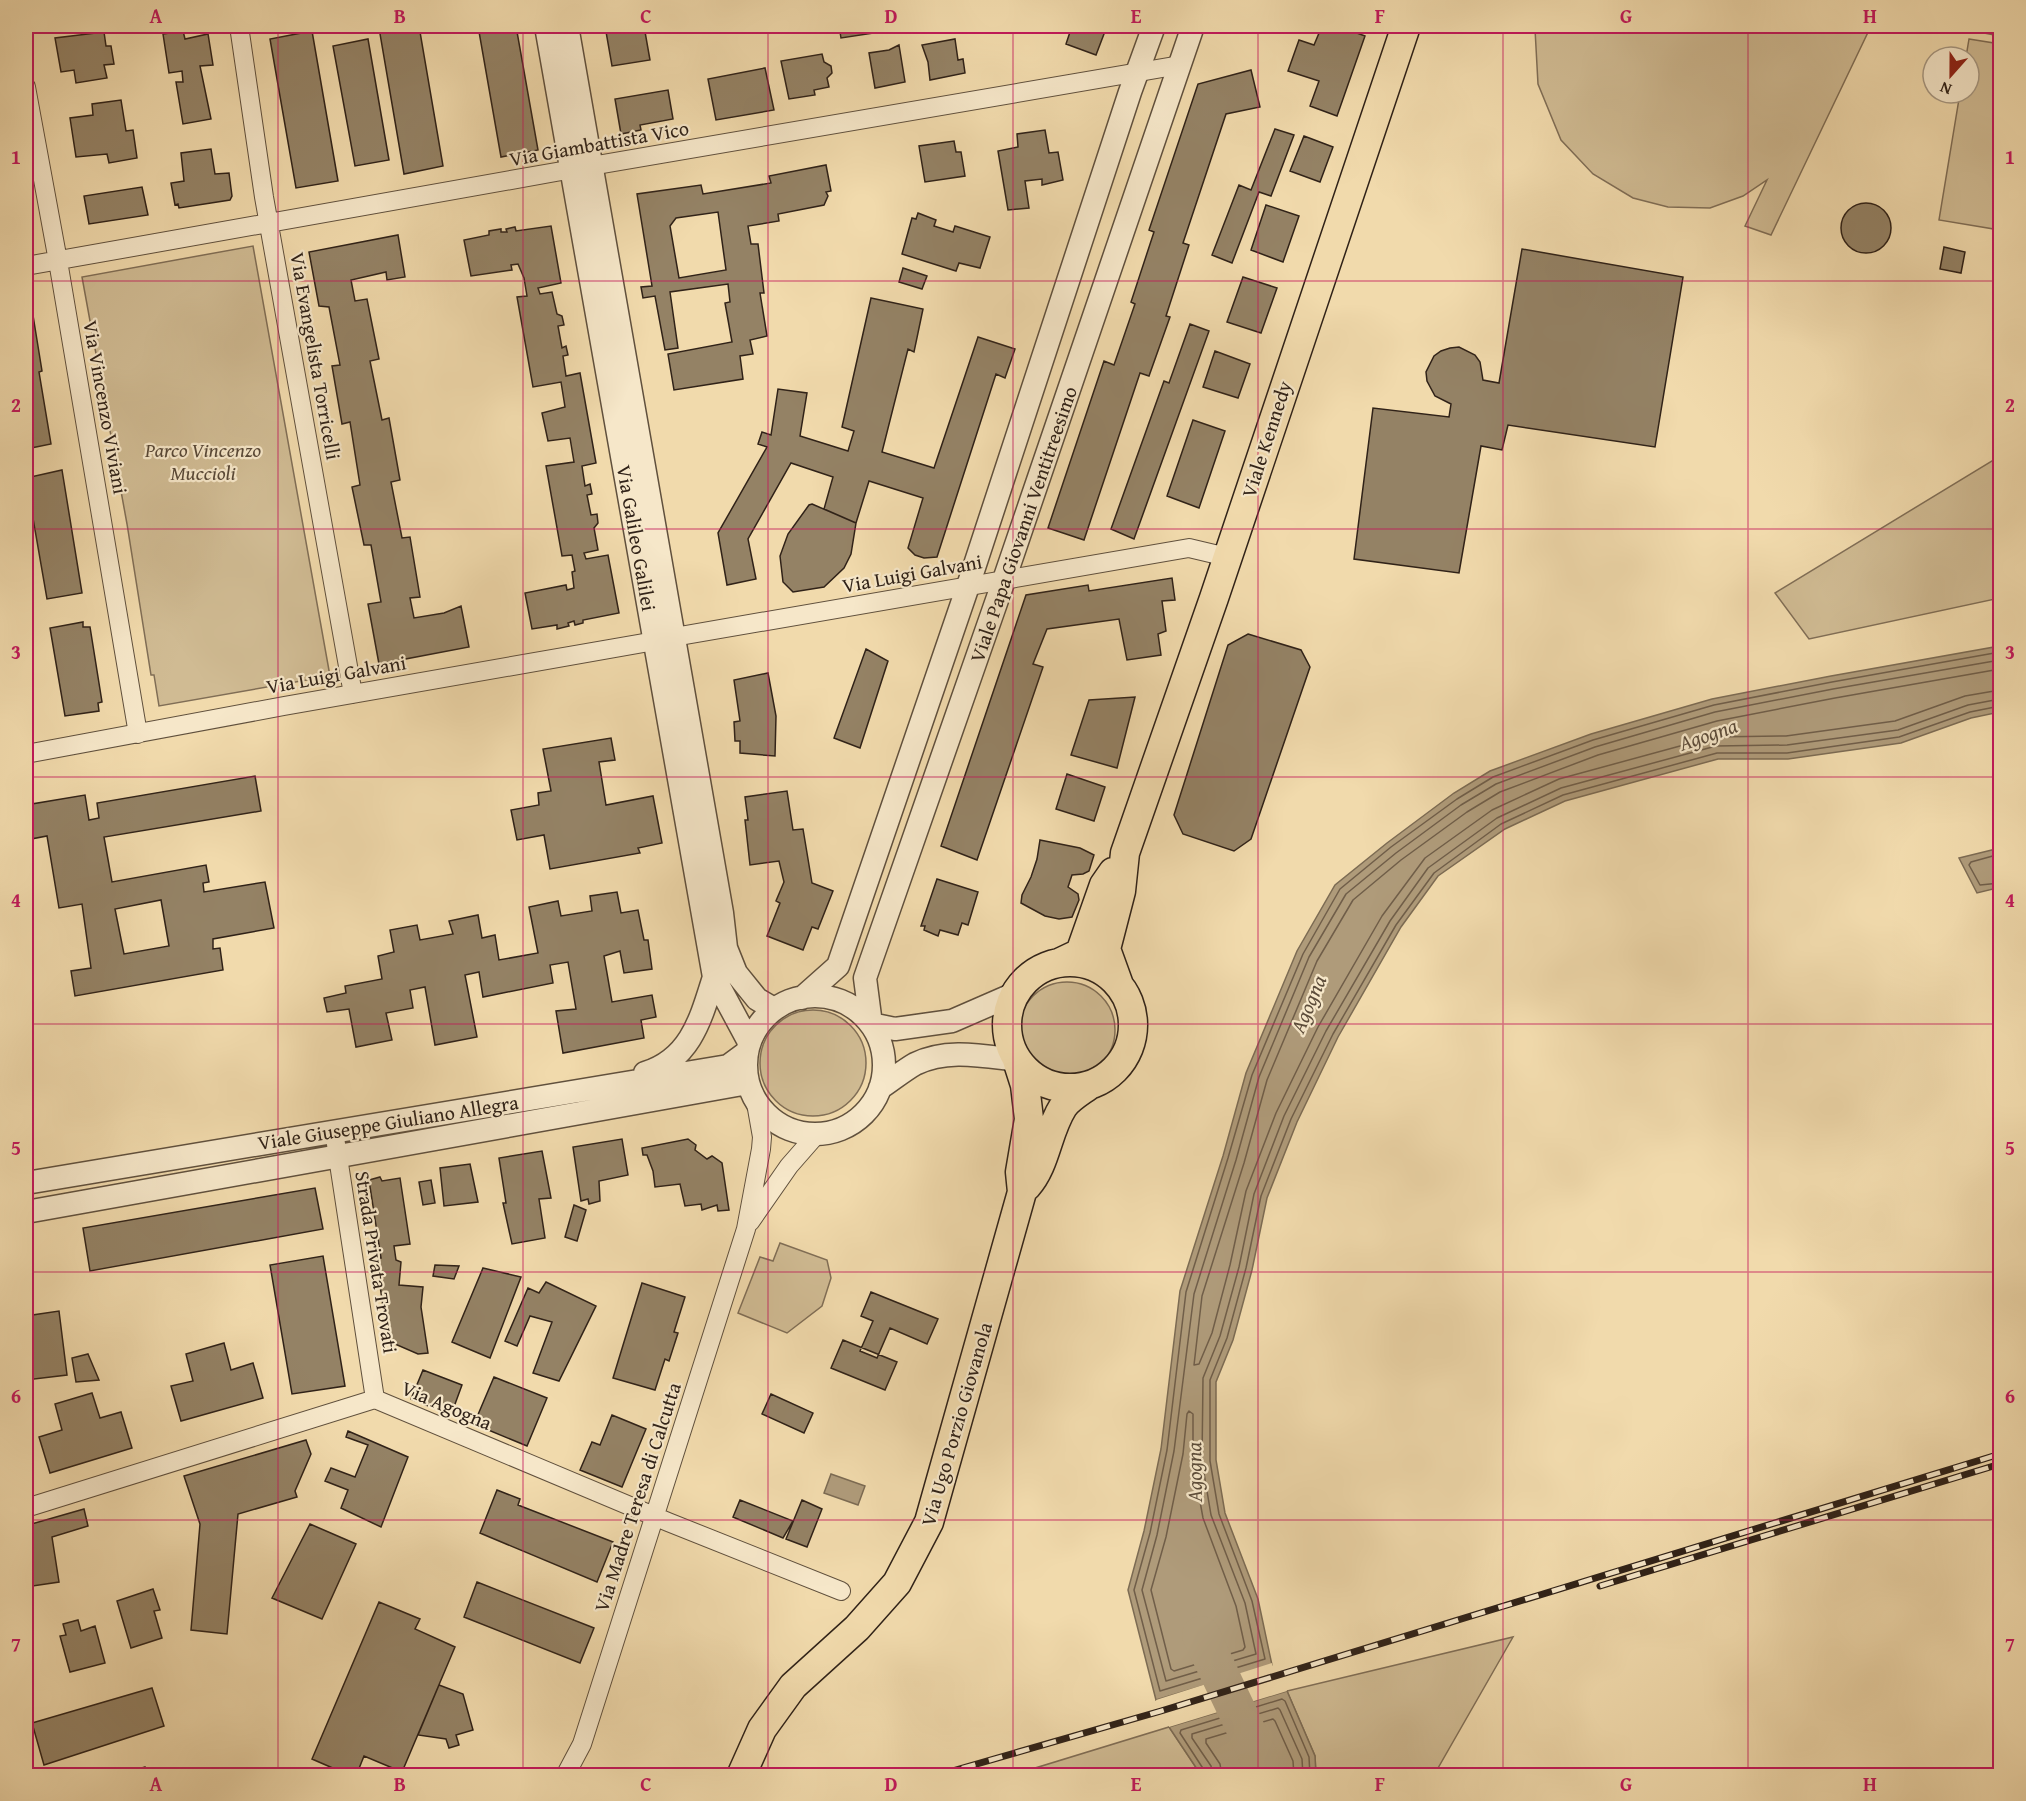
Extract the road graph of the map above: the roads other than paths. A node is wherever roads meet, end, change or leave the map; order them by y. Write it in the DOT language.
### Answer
graph roads {
  1 [pos="239,26"];
  2 [pos="546,26"];
  3 [pos="567,26"];
  4 [pos="1154,26"];
  5 [pos="1193,26"];
  6 [pos="1406,26"];
  7 [pos="1180,65"];
  8 [pos="1137,72"];
  9 [pos="26,87"];
  10 [pos="582,168"];
  11 [pos="270,224"];
  12 [pos="58,261"];
  13 [pos="26,266"];
  14 [pos="1227,557"];
  15 [pos="1005,580"];
  16 [pos="968,586"];
  17 [pos="664,639"];
  18 [pos="353,694"];
  19 [pos="138,734"];
  20 [pos="26,754"];
  21 [pos="1125,853"];
  22 [pos="1061,962"];
  23 [pos="714,977"];
  24 [pos="1119,985"];
  25 [pos="1014,994"];
  26 [pos="802,998"];
  27 [pos="774,1009"];
  28 [pos="871,1024"];
  29 [pos="748,1047"];
  30 [pos="1017,1060"];
  31 [pos="620,1084"];
  32 [pos="1088,1086"];
  33 [pos="880,1088"];
  34 [pos="752,1093"];
  35 [pos="334,1131"];
  36 [pos="817,1134"];
  37 [pos="338,1158"];
  38 [pos="26,1183"];
  39 [pos="1022,1192"];
  40 [pos="26,1212"];
  41 [pos="746,1228"];
  42 [pos="375,1400"];
  43 [pos="26,1508"];
  44 [pos="654,1516"];
  45 [pos="841,1591"];
  46 [pos="565,1776"];
  47 [pos="741,1776"];
  1 -- 11 [label="street, Via Evangelista Torricelli"];
  2 -- 10 [label="street, Via Galileo Galilei"];
  3 -- 10 [label="street, Via Galileo Galilei"];
  4 -- 8 [label="street, Viale Papa Giovanni Ventitreesimo"];
  5 -- 7 [label="street, Viale Papa Giovanni Ventitreesimo"];
  6 -- 14 [label="main road, Viale Kennedy"];
  7 -- 8 [label="street, Via Giambattista Vico"];
  7 -- 15 [label="street, Viale Papa Giovanni Ventitreesimo"];
  8 -- 10 [label="street, Via Giambattista Vico"];
  8 -- 16 [label="street, Viale Papa Giovanni Ventitreesimo"];
  9 -- 12 [label="street, Via Vincenzo Viviani"];
  10 -- 11 [label="street, Via Giambattista Vico"];
  10 -- 17 [label="street, Via Galileo Galilei"];
  11 -- 12 [label="street, Via Giambattista Vico"];
  11 -- 18 [label="street, Via Evangelista Torricelli"];
  12 -- 13 [label="street, Via Giambattista Vico"];
  12 -- 19 [label="street, Via Vincenzo Viviani"];
  14 -- 15 [label="street, Via Luigi Galvani"];
  14 -- 21 [label="main road, Viale Kennedy"];
  15 -- 16 [label="street, Via Luigi Galvani"];
  15 -- 28 [label="street, Viale Papa Giovanni Ventitreesimo"];
  16 -- 17 [label="street, Via Luigi Galvani"];
  16 -- 26 [label="street, Viale Papa Giovanni Ventitreesimo"];
  17 -- 18 [label="street, Via Luigi Galvani"];
  17 -- 23 [label="street, Via Galileo Galilei"];
  17 -- 27 [label="street, Via Galileo Galilei"];
  18 -- 19 [label="street, Via Luigi Galvani"];
  19 -- 20 [label="street, Via Luigi Galvani"];
  21 -- 22 [label="main road"];
  21 -- 24 [label="main road"];
  22 -- 24 [label="main road"];
  22 -- 25 [label="main road"];
  23 -- 29 [label="street, Via Galileo Galilei"];
  23 -- 31 [label="street"];
  24 -- 32 [label="main road"];
  25 -- 28 [label="street"];
  25 -- 30 [label="main road"];
  26 -- 27 [label="street"];
  26 -- 28 [label="street"];
  27 -- 29 [label="street"];
  28 -- 33 [label="street"];
  29 -- 31 [label="street, Viale Giuseppe Giuliano Allegra"];
  29 -- 34 [label="street"];
  30 -- 32 [label="main road"];
  30 -- 33 [label="street"];
  30 -- 39 [label="main road, Via Ugo Porzio Giovanola"];
  31 -- 35 [label="street, Viale Giuseppe Giuliano Allegra"];
  32 -- 39 [label="main road, Via Ugo Porzio Giovanola"];
  33 -- 36 [label="street"];
  34 -- 36 [label="street"];
  34 -- 37 [label="street, Viale Giuseppe Giuliano Allegra"];
  34 -- 41 [label="street, Via Madre Teresa di Calcutta"];
  35 -- 37 [label="street, Strada Privata Trovati"];
  35 -- 38 [label="street, Viale Giuseppe Giuliano Allegra"];
  36 -- 41 [label="street, Via Madre Teresa di Calcutta"];
  37 -- 40 [label="street, Viale Giuseppe Giuliano Allegra"];
  37 -- 42 [label="street, Strada Privata Trovati"];
  39 -- 47 [label="main road, Via Ugo Porzio Giovanola"];
  41 -- 44 [label="street, Via Madre Teresa di Calcutta"];
  42 -- 43 [label="street, Via Agogna"];
  42 -- 44 [label="street, Via Agogna"];
  44 -- 45 [label="street, Via Agogna"];
  44 -- 46 [label="street, Via Madre Teresa di Calcutta"];
}
